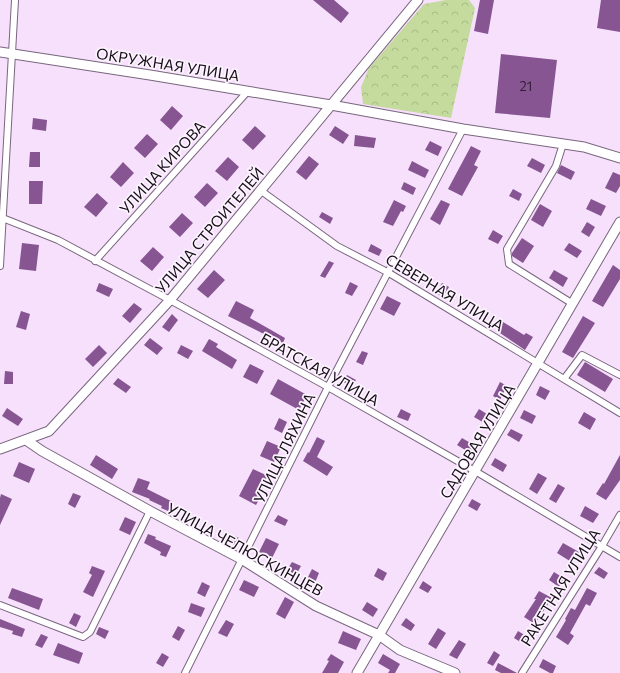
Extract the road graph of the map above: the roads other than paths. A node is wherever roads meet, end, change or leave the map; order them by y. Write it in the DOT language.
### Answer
graph roads {
  1 [pos="15,0"];
  2 [pos="418,0"];
  3 [pos="0,52"];
  4 [pos="12,54"];
  5 [pos="248,91"];
  6 [pos="331,105"];
  7 [pos="463,129"];
  8 [pos="563,144"];
  9 [pos="620,158"];
  10 [pos="260,190"];
  11 [pos="1,217"];
  12 [pos="620,222"];
  13 [pos="95,261"];
  14 [pos="0,266"];
  15 [pos="389,273"];
  16 [pos="170,300"];
  17 [pos="573,304"];
  18 [pos="539,363"];
  19 [pos="620,375"];
  20 [pos="564,379"];
  21 [pos="328,387"];
  22 [pos="620,413"];
  23 [pos="26,440"];
  24 [pos="0,449"];
  25 [pos="475,471"];
  26 [pos="150,511"];
  27 [pos="620,515"];
  28 [pos="602,546"];
  29 [pos="620,557"];
  30 [pos="243,560"];
  31 [pos="0,605"];
  32 [pos="379,635"];
  33 [pos="186,673"];
  34 [pos="357,673"];
  35 [pos="455,673"];
  36 [pos="522,673"];
  1 -- 4 [label="street"];
  2 -- 6 [label="street, УЛИЦА СТРОИТЕЛЕЙ"];
  3 -- 4 [label="street, ОКРУЖНАЯ УЛИЦА"];
  4 -- 5 [label="street, ОКРУЖНАЯ УЛИЦА"];
  4 -- 11 [label="street"];
  5 -- 6 [label="street, ОКРУЖНАЯ УЛИЦА"];
  5 -- 13 [label="street, УЛИЦА КИРОВА"];
  6 -- 7 [label="street, ОКРУЖНАЯ УЛИЦА"];
  6 -- 10 [label="street, УЛИЦА СТРОИТЕЛЕЙ"];
  7 -- 8 [label="street, ОКРУЖНАЯ УЛИЦА"];
  7 -- 15 [label="street, УЛИЦА ЛЯХИНА"];
  8 -- 9 [label="street, ОКРУЖНАЯ УЛИЦА"];
  8 -- 17 [label="street"];
  10 -- 15 [label="street, СЕВЕРНАЯ УЛИЦА"];
  10 -- 16 [label="street, УЛИЦА СТРОИТЕЛЕЙ"];
  11 -- 13 [label="street, БРАТСКАЯ УЛИЦА"];
  11 -- 14 [label="street"];
  12 -- 17 [label="street, САДОВАЯ УЛИЦА"];
  13 -- 16 [label="street, БРАТСКАЯ УЛИЦА"];
  15 -- 18 [label="street, СЕВЕРНАЯ УЛИЦА"];
  15 -- 21 [label="street, УЛИЦА ЛЯХИНА"];
  16 -- 21 [label="street, БРАТСКАЯ УЛИЦА"];
  16 -- 23 [label="street, УЛИЦА СТРОИТЕЛЕЙ"];
  17 -- 18 [label="street, САДОВАЯ УЛИЦА"];
  18 -- 20 [label="street, СЕВЕРНАЯ УЛИЦА"];
  18 -- 25 [label="street, САДОВАЯ УЛИЦА"];
  19 -- 20 [label="street"];
  20 -- 22 [label="street, СЕВЕРНАЯ УЛИЦА"];
  21 -- 25 [label="street, БРАТСКАЯ УЛИЦА"];
  21 -- 30 [label="street, УЛИЦА ЛЯХИНА"];
  23 -- 24 [label="street, УЛИЦА СТРОИТЕЛЕЙ"];
  23 -- 26 [label="street, УЛИЦА ЧЕЛЮСКИНЦЕВ"];
  25 -- 28 [label="street, БРАТСКАЯ УЛИЦА"];
  25 -- 32 [label="street, САДОВАЯ УЛИЦА"];
  26 -- 30 [label="street, УЛИЦА ЧЕЛЮСКИНЦЕВ"];
  26 -- 31 [label="street"];
  27 -- 28 [label="street, РАКЕТНАЯ УЛИЦА"];
  28 -- 29 [label="street, БРАТСКАЯ УЛИЦА"];
  28 -- 36 [label="street, РАКЕТНАЯ УЛИЦА"];
  30 -- 32 [label="street, УЛИЦА ЧЕЛЮСКИНЦЕВ"];
  30 -- 33 [label="street, УЛИЦА ЛЯХИНА"];
  32 -- 34 [label="street, САДОВАЯ УЛИЦА"];
  32 -- 35 [label="street, УЛИЦА ЧЕЛЮСКИНЦЕВ"];
}
